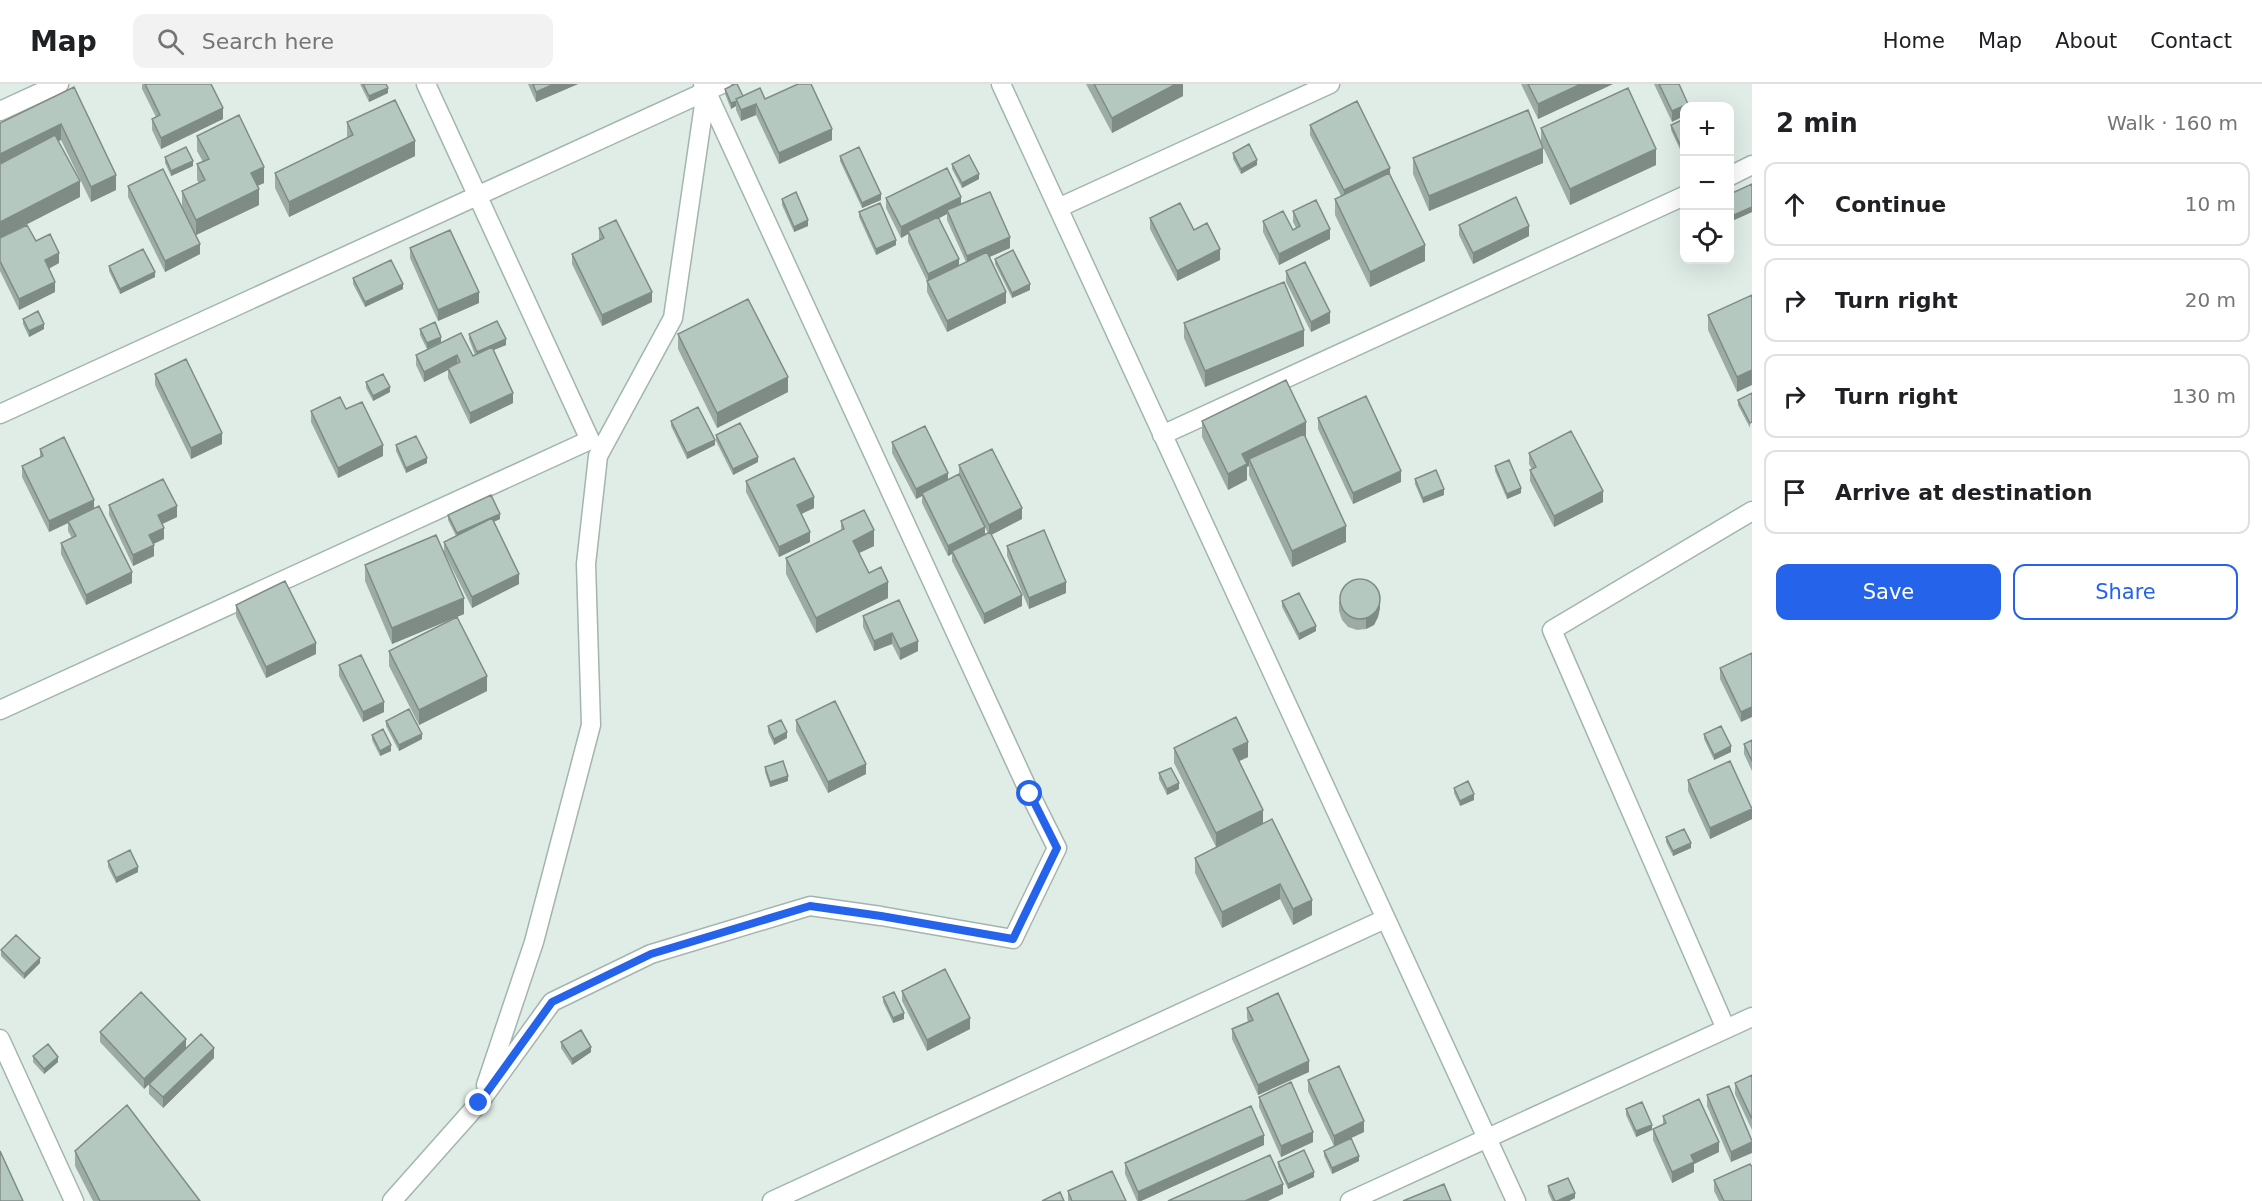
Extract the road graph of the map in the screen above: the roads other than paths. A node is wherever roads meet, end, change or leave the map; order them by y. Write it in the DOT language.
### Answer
graph roads {
  1 [pos="59,84"];
  2 [pos="426,84"];
  3 [pos="1001,84"];
  4 [pos="1330,84"];
  5 [pos="710,86"];
  6 [pos="0,111"];
  7 [pos="1752,165"];
  8 [pos="1734,174"];
  9 [pos="478,196"];
  10 [pos="1680,198"];
  11 [pos="1058,208"];
  12 [pos="0,414"];
  13 [pos="1162,435"];
  14 [pos="1752,511"];
  15 [pos="0,710"];
  16 [pos="1385,919"];
  17 [pos="1752,1017"];
  18 [pos="1726,1029"];
  19 [pos="0,1039"];
  20 [pos="479,1103"];
  21 [pos="1487,1139"];
  22 [pos="74,1201"];
  23 [pos="392,1201"];
  24 [pos="772,1201"];
  25 [pos="1350,1201"];
  26 [pos="1515,1201"];
  1 -- 6 [label="street"];
  2 -- 9 [label="street"];
  3 -- 11 [label="street"];
  4 -- 11 [label="street"];
  5 -- 9 [label="street"];
  5 -- 20 [label="street"];
  5 -- 20 [label="street"];
  7 -- 8 [label="street"];
  9 -- 12 [label="street"];
  9 -- 15 [label="street"];
  10 -- 13 [label="street"];
  11 -- 13 [label="street"];
  13 -- 16 [label="street"];
  14 -- 18 [label="street"];
  16 -- 21 [label="street"];
  16 -- 24 [label="street"];
  17 -- 18 [label="street"];
  18 -- 21 [label="street"];
  19 -- 22 [label="street"];
  20 -- 23 [label="street"];
  21 -- 25 [label="street"];
  21 -- 26 [label="street"];
}
